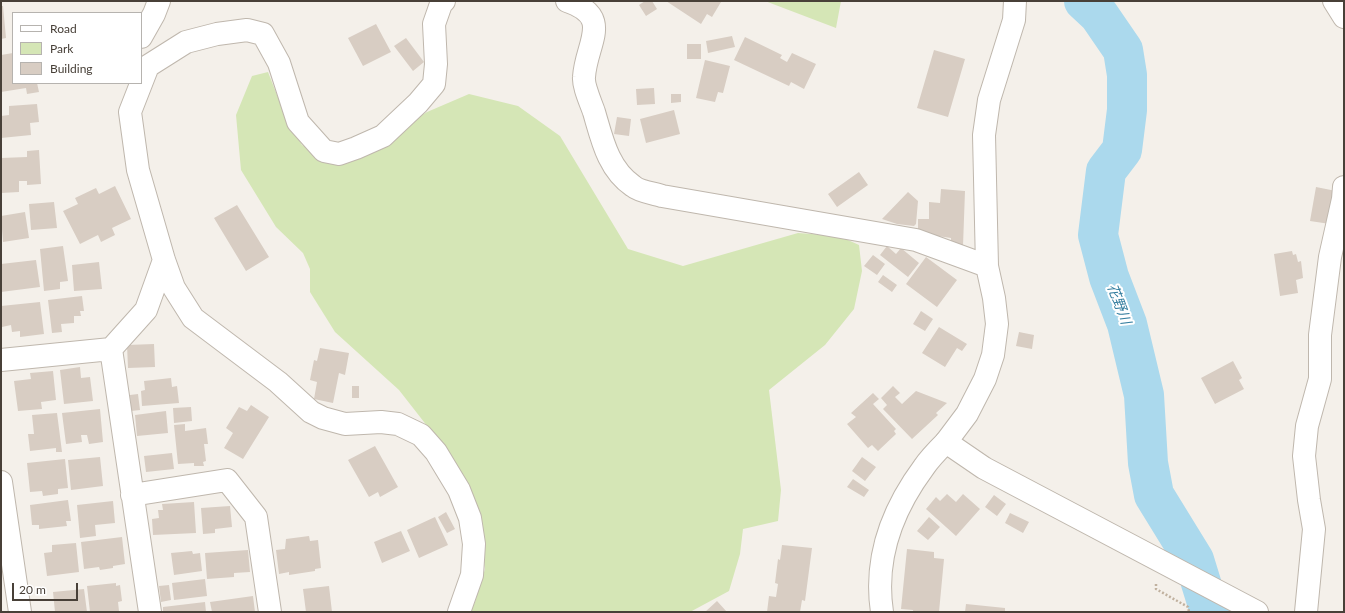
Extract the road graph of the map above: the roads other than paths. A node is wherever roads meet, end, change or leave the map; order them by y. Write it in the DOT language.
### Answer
graph roads {
  1 [pos="159,1"];
  2 [pos="444,1"];
  3 [pos="567,1"];
  4 [pos="1015,1"];
  5 [pos="1334,1"];
  6 [pos="1344,17"];
  7 [pos="142,35"];
  8 [pos="142,81"];
  9 [pos="126,84"];
  10 [pos="141,84"];
  11 [pos="130,112"];
  12 [pos="1344,187"];
  13 [pos="164,260"];
  14 [pos="987,266"];
  15 [pos="111,349"];
  16 [pos="1,360"];
  17 [pos="946,442"];
  18 [pos="1,482"];
  19 [pos="132,495"];
  20 [pos="13,603"];
  21 [pos="150,612"];
  22 [pos="270,612"];
  23 [pos="459,612"];
  24 [pos="882,612"];
  25 [pos="1257,612"];
  26 [pos="1306,612"];
  1 -- 7 [label="street"];
  2 -- 8 [label="street"];
  3 -- 14 [label="street"];
  4 -- 14 [label="street"];
  5 -- 6 [label="street"];
  9 -- 11 [label="street"];
  10 -- 11 [label="street"];
  11 -- 13 [label="street"];
  12 -- 26 [label="street"];
  13 -- 15 [label="street"];
  13 -- 23 [label="street"];
  14 -- 17 [label="street"];
  15 -- 16 [label="street"];
  15 -- 19 [label="street"];
  17 -- 24 [label="street"];
  17 -- 25 [label="street"];
  18 -- 20 [label="street"];
  19 -- 21 [label="street"];
  19 -- 22 [label="street"];
}
